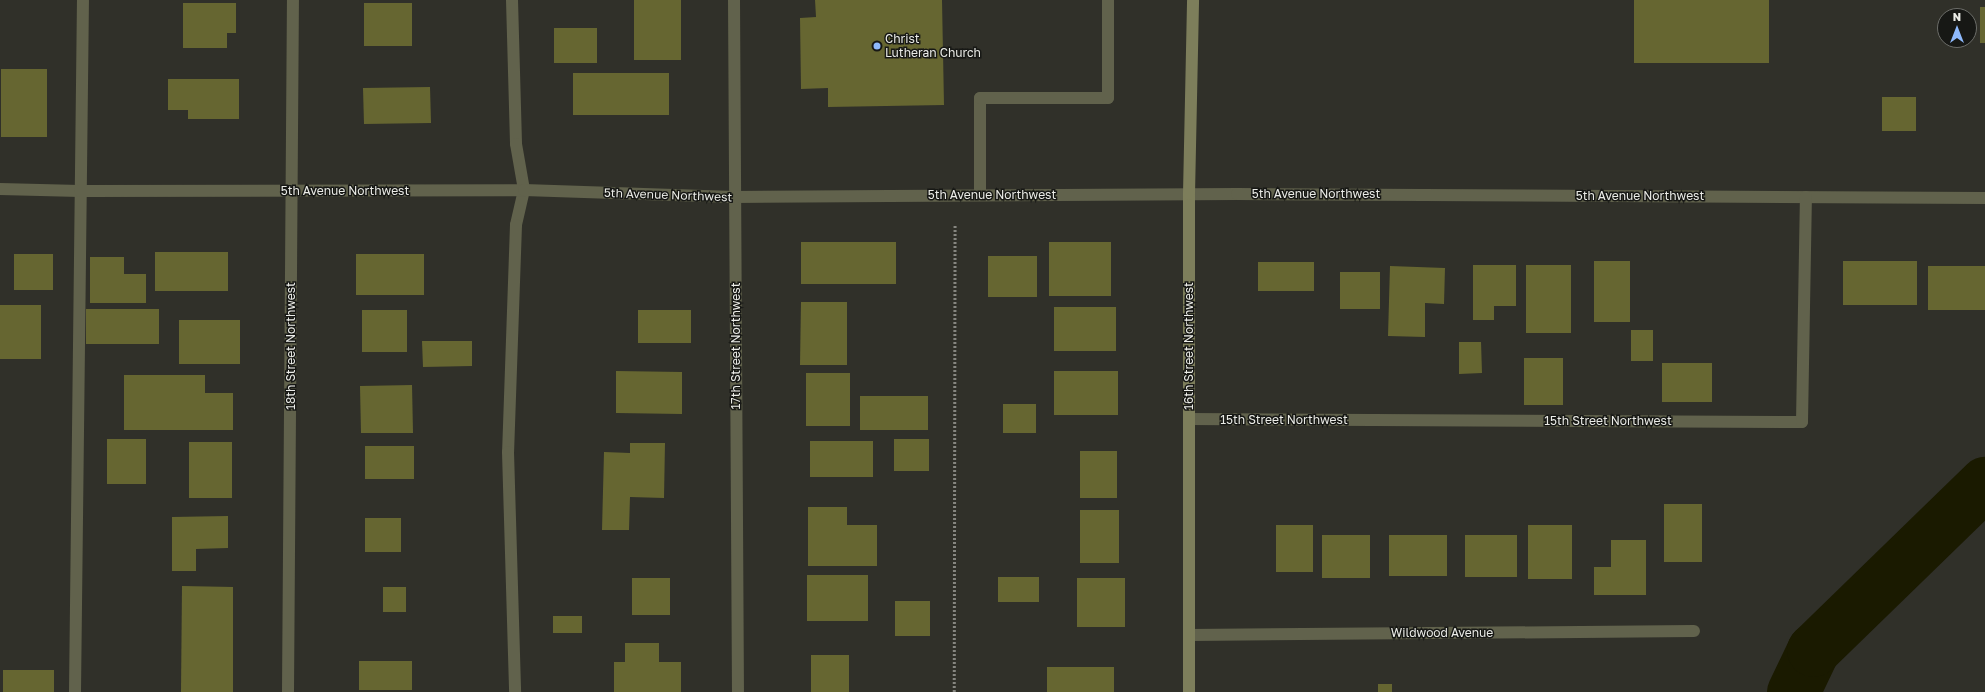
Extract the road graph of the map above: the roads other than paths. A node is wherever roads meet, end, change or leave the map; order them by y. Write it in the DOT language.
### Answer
graph roads {
  1 [pos="83,0"];
  2 [pos="292,0"];
  3 [pos="512,0"];
  4 [pos="734,0"];
  5 [pos="1108,0"];
  6 [pos="1193,0"];
  7 [pos="0,189"];
  8 [pos="524,190"];
  9 [pos="80,191"];
  10 [pos="293,191"];
  11 [pos="1189,194"];
  12 [pos="980,195"];
  13 [pos="734,197"];
  14 [pos="1806,197"];
  15 [pos="1985,198"];
  16 [pos="1189,419"];
  17 [pos="1694,631"];
  18 [pos="1190,635"];
  19 [pos="74,692"];
  20 [pos="288,692"];
  21 [pos="515,692"];
  22 [pos="738,692"];
  23 [pos="1189,692"];
  1 -- 9 [label="street"];
  2 -- 10 [label="street, 18th Street Northwest"];
  3 -- 8 [label="street"];
  4 -- 13 [label="street, 17th Street Northwest"];
  5 -- 12 [label="street"];
  6 -- 11 [label="street, 16th Street Northwest"];
  7 -- 9 [label="street, 5th Avenue Northwest"];
  8 -- 10 [label="street, 5th Avenue Northwest"];
  8 -- 13 [label="street, 5th Avenue Northwest"];
  8 -- 21 [label="street"];
  9 -- 10 [label="street, 5th Avenue Northwest"];
  9 -- 19 [label="street"];
  10 -- 20 [label="street, 18th Street Northwest"];
  11 -- 12 [label="street, 5th Avenue Northwest"];
  11 -- 14 [label="street, 5th Avenue Northwest"];
  11 -- 16 [label="street, 16th Street Northwest"];
  12 -- 13 [label="street, 5th Avenue Northwest"];
  13 -- 22 [label="street, 17th Street Northwest"];
  14 -- 15 [label="street, 5th Avenue Northwest"];
  14 -- 16 [label="street, 15th Street Northwest"];
  16 -- 18 [label="street, 16th Street Northwest"];
  17 -- 18 [label="street, Wildwood Avenue"];
  18 -- 23 [label="street, 16th Street Northwest"];
}
